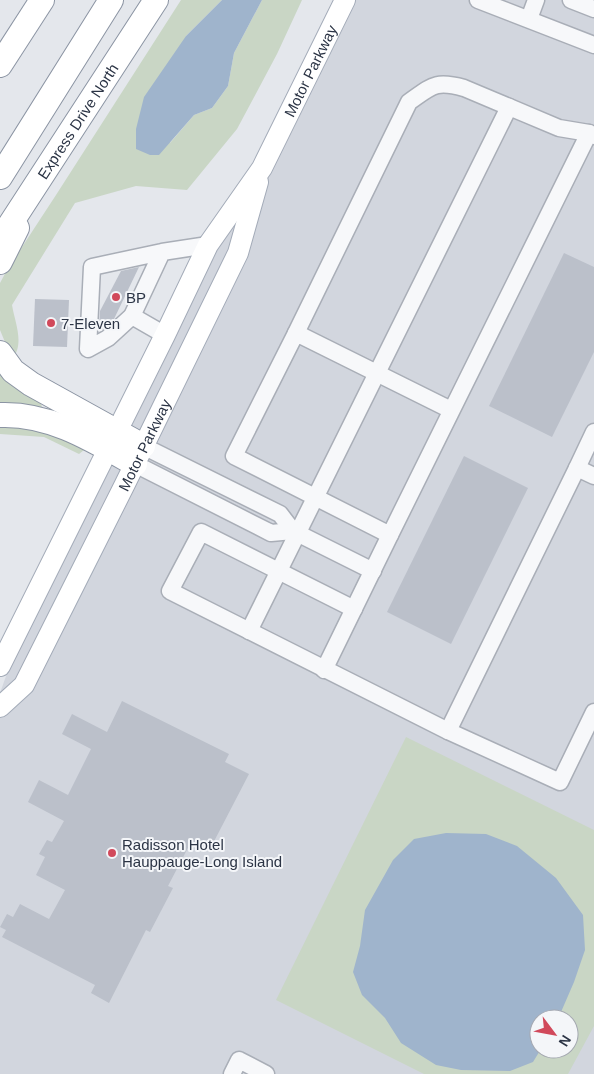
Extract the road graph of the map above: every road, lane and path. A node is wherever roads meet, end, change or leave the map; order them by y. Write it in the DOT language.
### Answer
graph roads {
  1 [pos="42,0"];
  2 [pos="111,0"];
  3 [pos="156,0"];
  4 [pos="345,0"];
  5 [pos="478,0"];
  6 [pos="536,0"];
  7 [pos="571,0"];
  8 [pos="594,9"];
  9 [pos="529,19"];
  10 [pos="594,45"];
  11 [pos="0,65"];
  12 [pos="509,107"];
  13 [pos="592,134"];
  14 [pos="262,168"];
  15 [pos="0,177"];
  16 [pos="40,178"];
  17 [pos="0,240"];
  18 [pos="208,245"];
  19 [pos="162,252"];
  20 [pos="0,262"];
  21 [pos="132,316"];
  22 [pos="296,334"];
  23 [pos="165,335"];
  24 [pos="0,353"];
  25 [pos="377,373"];
  26 [pos="451,410"];
  27 [pos="0,415"];
  28 [pos="594,432"];
  29 [pos="112,440"];
  30 [pos="139,455"];
  31 [pos="577,468"];
  32 [pos="594,476"];
  33 [pos="316,496"];
  34 [pos="295,533"];
  35 [pos="390,535"];
  36 [pos="278,571"];
  37 [pos="373,571"];
  38 [pos="354,609"];
  39 [pos="248,631"];
  40 [pos="0,666"];
  41 [pos="324,670"];
  42 [pos="0,707"];
  43 [pos="594,712"];
  44 [pos="448,731"];
  45 [pos="232,1074"];
  46 [pos="266,1074"];
  1 -- 11 [label="highway"];
  2 -- 15 [label="highway"];
  3 -- 16 [label="highway, Express Drive North"];
  4 -- 14 [label="main road, Motor Parkway"];
  5 -- 9 [label="street"];
  6 -- 9 [label="street"];
  7 -- 8 [label="street"];
  9 -- 10 [label="street"];
  12 -- 13 [label="street"];
  12 -- 22 [label="street"];
  12 -- 25 [label="street"];
  13 -- 26 [label="street"];
  14 -- 18 [label="main road, Motor Parkway"];
  14 -- 30 [label="main road, Motor Parkway"];
  16 -- 17 [label="highway, Express Drive North"];
  16 -- 20 [label="highway"];
  18 -- 19 [label="street"];
  18 -- 23 [label="main road, Motor Parkway"];
  19 -- 21 [label="street"];
  19 -- 21 [label="street"];
  21 -- 23 [label="street"];
  22 -- 25 [label="street"];
  22 -- 33 [label="street"];
  23 -- 29 [label="main road, Motor Parkway"];
  24 -- 29 [label="highway"];
  25 -- 26 [label="street"];
  25 -- 33 [label="street"];
  26 -- 35 [label="street"];
  27 -- 29 [label="highway"];
  28 -- 31 [label="street"];
  29 -- 30 [label="highway"];
  29 -- 40 [label="main road, Motor Parkway"];
  30 -- 34 [label="street"];
  30 -- 42 [label="main road, Motor Parkway"];
  31 -- 32 [label="street"];
  31 -- 44 [label="street"];
  33 -- 34 [label="street"];
  33 -- 35 [label="street"];
  34 -- 36 [label="street"];
  34 -- 37 [label="street"];
  35 -- 37 [label="street"];
  36 -- 38 [label="street"];
  36 -- 39 [label="street"];
  36 -- 39 [label="street"];
  37 -- 38 [label="street"];
  38 -- 41 [label="street"];
  39 -- 41 [label="street"];
  41 -- 44 [label="street"];
  43 -- 44 [label="street"];
  45 -- 46 [label="street"];
}
